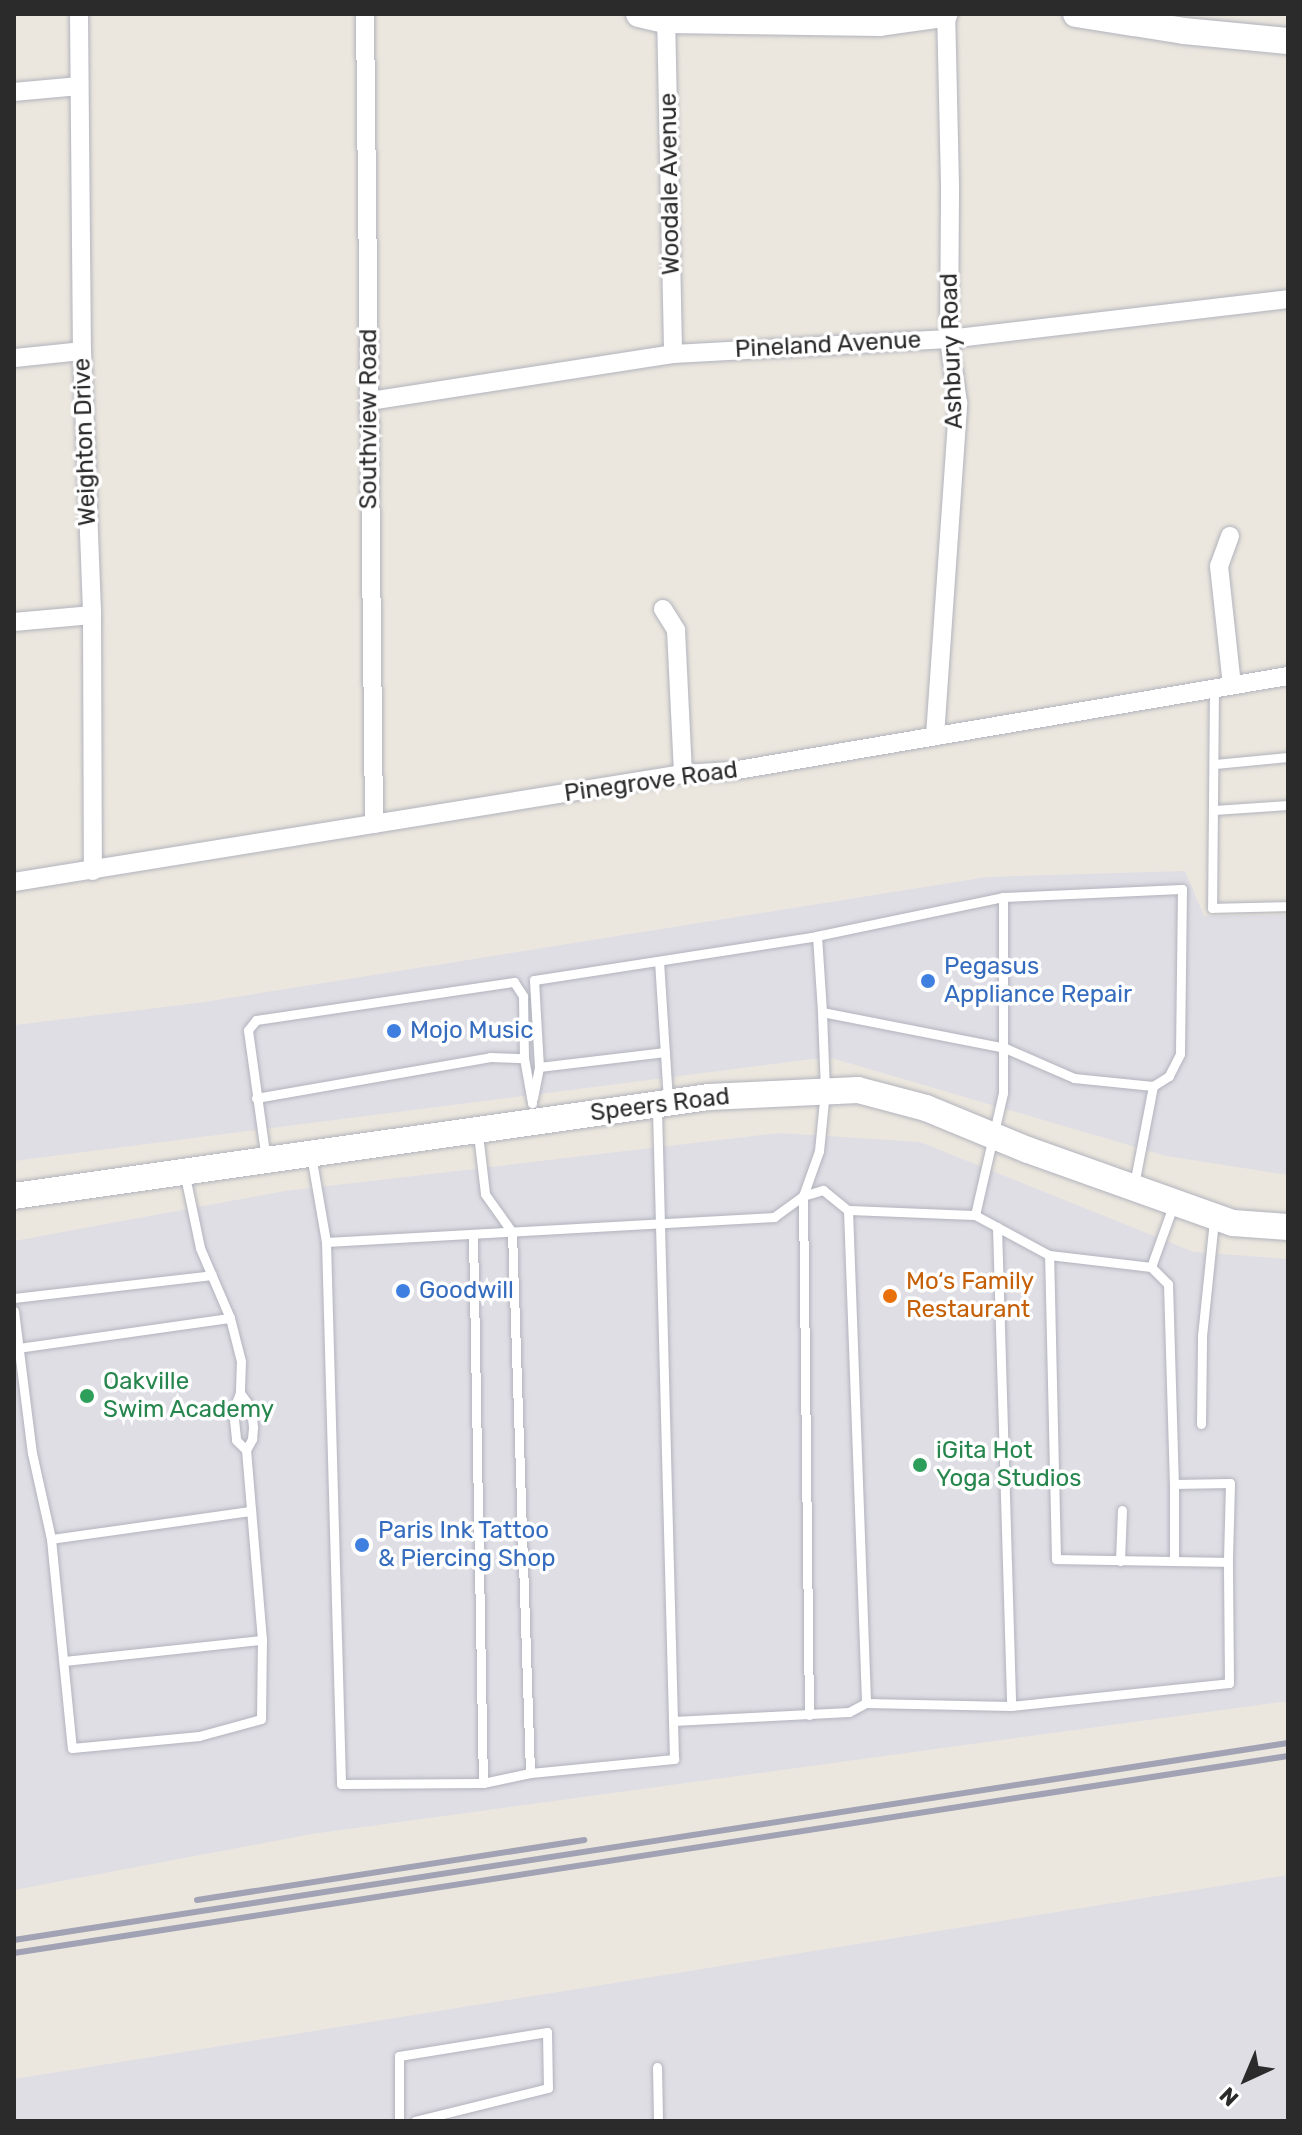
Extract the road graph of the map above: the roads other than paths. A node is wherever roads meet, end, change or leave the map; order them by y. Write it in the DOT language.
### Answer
graph roads {
  1 [pos="79,14"];
  2 [pos="365,14"];
  3 [pos="639,14"];
  4 [pos="945,14"];
  5 [pos="1076,14"];
  6 [pos="666,17"];
  7 [pos="1288,41"];
  8 [pos="79,86"];
  9 [pos="14,92"];
  10 [pos="1288,299"];
  11 [pos="949,339"];
  12 [pos="82,351"];
  13 [pos="673,354"];
  14 [pos="14,358"];
  15 [pos="370,401"];
  16 [pos="1230,536"];
  17 [pos="663,609"];
  18 [pos="92,615"];
  19 [pos="14,622"];
  20 [pos="1288,676"];
  21 [pos="1223,686"];
  22 [pos="935,736"];
  23 [pos="1288,757"];
  24 [pos="1215,764"];
  25 [pos="683,774"];
  26 [pos="1288,805"];
  27 [pos="1214,810"];
  28 [pos="374,824"];
  29 [pos="93,871"];
  30 [pos="14,882"];
  31 [pos="1003,897"];
  32 [pos="1288,906"];
  33 [pos="817,936"];
  34 [pos="659,961"];
  35 [pos="822,1012"];
  36 [pos="1005,1048"];
  37 [pos="665,1052"];
  38 [pos="524,1058"];
  39 [pos="539,1067"];
  40 [pos="1153,1086"];
  41 [pos="825,1091"];
  42 [pos="256,1098"];
  43 [pos="663,1104"];
  44 [pos="533,1112"];
  45 [pos="478,1130"];
  46 [pos="991,1135"];
  47 [pos="311,1155"];
  48 [pos="266,1161"];
  49 [pos="185,1173"];
  50 [pos="1134,1188"];
  51 [pos="14,1196"];
  52 [pos="803,1196"];
  53 [pos="1174,1203"];
  54 [pos="848,1210"];
  55 [pos="975,1215"];
  56 [pos="1214,1217"];
  57 [pos="660,1223"];
  58 [pos="997,1227"];
  59 [pos="1288,1227"];
  60 [pos="512,1232"];
  61 [pos="473,1234"];
  62 [pos="326,1242"];
  63 [pos="1049,1255"];
  64 [pos="1151,1267"];
  65 [pos="212,1275"];
  66 [pos="14,1298"];
  67 [pos="14,1311"];
  68 [pos="230,1318"];
  69 [pos="18,1348"];
  70 [pos="240,1393"];
  71 [pos="1201,1424"];
  72 [pos="246,1450"];
  73 [pos="1174,1484"];
  74 [pos="1122,1510"];
  75 [pos="251,1511"];
  76 [pos="51,1539"];
  77 [pos="1120,1561"];
  78 [pos="1174,1561"];
  79 [pos="1228,1562"];
  80 [pos="262,1640"];
  81 [pos="64,1661"];
  82 [pos="866,1703"];
  83 [pos="1011,1706"];
  84 [pos="809,1715"];
  85 [pos="673,1721"];
  86 [pos="530,1773"];
  87 [pos="483,1783"];
  88 [pos="657,2067"];
  89 [pos="399,2121"];
  90 [pos="415,2121"];
  91 [pos="658,2121"];
  1 -- 8 [label="street, Weighton Drive"];
  2 -- 15 [label="street, Southview Road"];
  3 -- 6 [label="main road"];
  4 -- 6 [label="main road"];
  4 -- 11 [label="street, Ashbury Road"];
  5 -- 7 [label="main road"];
  6 -- 13 [label="street, Woodale Avenue"];
  8 -- 9 [label="street"];
  8 -- 12 [label="street, Weighton Drive"];
  10 -- 11 [label="street, Pineland Avenue"];
  11 -- 13 [label="street, Pineland Avenue"];
  11 -- 22 [label="street, Ashbury Road"];
  12 -- 14 [label="street"];
  12 -- 18 [label="street, Weighton Drive"];
  13 -- 15 [label="street, Pineland Avenue"];
  15 -- 28 [label="street, Southview Road"];
  16 -- 21 [label="street"];
  17 -- 25 [label="street"];
  18 -- 19 [label="street"];
  18 -- 29 [label="street, Weighton Drive"];
  20 -- 21 [label="street, Pinegrove Road"];
  21 -- 22 [label="street, Pinegrove Road"];
  21 -- 24 [label="lane"];
  22 -- 25 [label="street, Pinegrove Road"];
  23 -- 24 [label="lane"];
  24 -- 27 [label="lane"];
  25 -- 28 [label="street, Pinegrove Road"];
  26 -- 27 [label="lane"];
  27 -- 32 [label="lane"];
  28 -- 29 [label="street, Pinegrove Road"];
  29 -- 30 [label="street, Pinegrove Road"];
  31 -- 33 [label="lane"];
  31 -- 36 [label="lane"];
  31 -- 40 [label="lane"];
  33 -- 34 [label="lane"];
  33 -- 35 [label="lane"];
  34 -- 37 [label="lane"];
  34 -- 39 [label="lane"];
  35 -- 36 [label="lane"];
  35 -- 41 [label="lane"];
  36 -- 40 [label="lane"];
  36 -- 46 [label="lane"];
  37 -- 39 [label="lane"];
  37 -- 43 [label="lane"];
  38 -- 42 [label="lane"];
  38 -- 42 [label="lane"];
  38 -- 44 [label="lane"];
  39 -- 44 [label="lane"];
  40 -- 50 [label="lane"];
  41 -- 43 [label="main road, Speers Road"];
  41 -- 46 [label="main road, Speers Road"];
  41 -- 52 [label="lane"];
  42 -- 48 [label="lane"];
  43 -- 44 [label="main road, Speers Road"];
  43 -- 57 [label="lane"];
  44 -- 45 [label="main road, Speers Road"];
  45 -- 47 [label="main road, Speers Road"];
  45 -- 60 [label="lane"];
  46 -- 50 [label="main road, Speers Road"];
  46 -- 55 [label="lane"];
  47 -- 48 [label="main road, Speers Road"];
  47 -- 62 [label="lane"];
  48 -- 49 [label="main road, Speers Road"];
  49 -- 51 [label="main road, Speers Road"];
  49 -- 65 [label="lane"];
  50 -- 53 [label="main road, Speers Road"];
  52 -- 54 [label="lane"];
  52 -- 57 [label="lane"];
  52 -- 84 [label="lane"];
  53 -- 56 [label="main road, Speers Road"];
  53 -- 64 [label="lane"];
  54 -- 55 [label="lane"];
  54 -- 82 [label="lane"];
  55 -- 58 [label="lane"];
  56 -- 59 [label="main road, Speers Road"];
  56 -- 71 [label="lane"];
  57 -- 60 [label="lane"];
  57 -- 85 [label="lane"];
  58 -- 63 [label="lane"];
  58 -- 83 [label="lane"];
  60 -- 61 [label="lane"];
  60 -- 86 [label="lane"];
  61 -- 62 [label="lane"];
  61 -- 87 [label="lane"];
  62 -- 87 [label="lane"];
  63 -- 64 [label="lane"];
  63 -- 77 [label="lane"];
  64 -- 73 [label="lane"];
  65 -- 66 [label="lane"];
  65 -- 68 [label="lane"];
  67 -- 69 [label="lane"];
  68 -- 69 [label="lane"];
  68 -- 70 [label="lane"];
  69 -- 76 [label="lane"];
  70 -- 72 [label="lane"];
  70 -- 72 [label="lane"];
  72 -- 75 [label="lane"];
  73 -- 78 [label="lane"];
  73 -- 79 [label="lane"];
  74 -- 77 [label="lane"];
  75 -- 76 [label="lane"];
  75 -- 80 [label="lane"];
  76 -- 81 [label="lane"];
  77 -- 78 [label="lane"];
  78 -- 79 [label="lane"];
  79 -- 83 [label="lane"];
  80 -- 81 [label="lane"];
  80 -- 81 [label="lane"];
  82 -- 83 [label="lane"];
  82 -- 84 [label="lane"];
  84 -- 85 [label="lane"];
  85 -- 86 [label="lane"];
  86 -- 87 [label="lane"];
  88 -- 91 [label="lane"];
  89 -- 90 [label="lane"];
}
